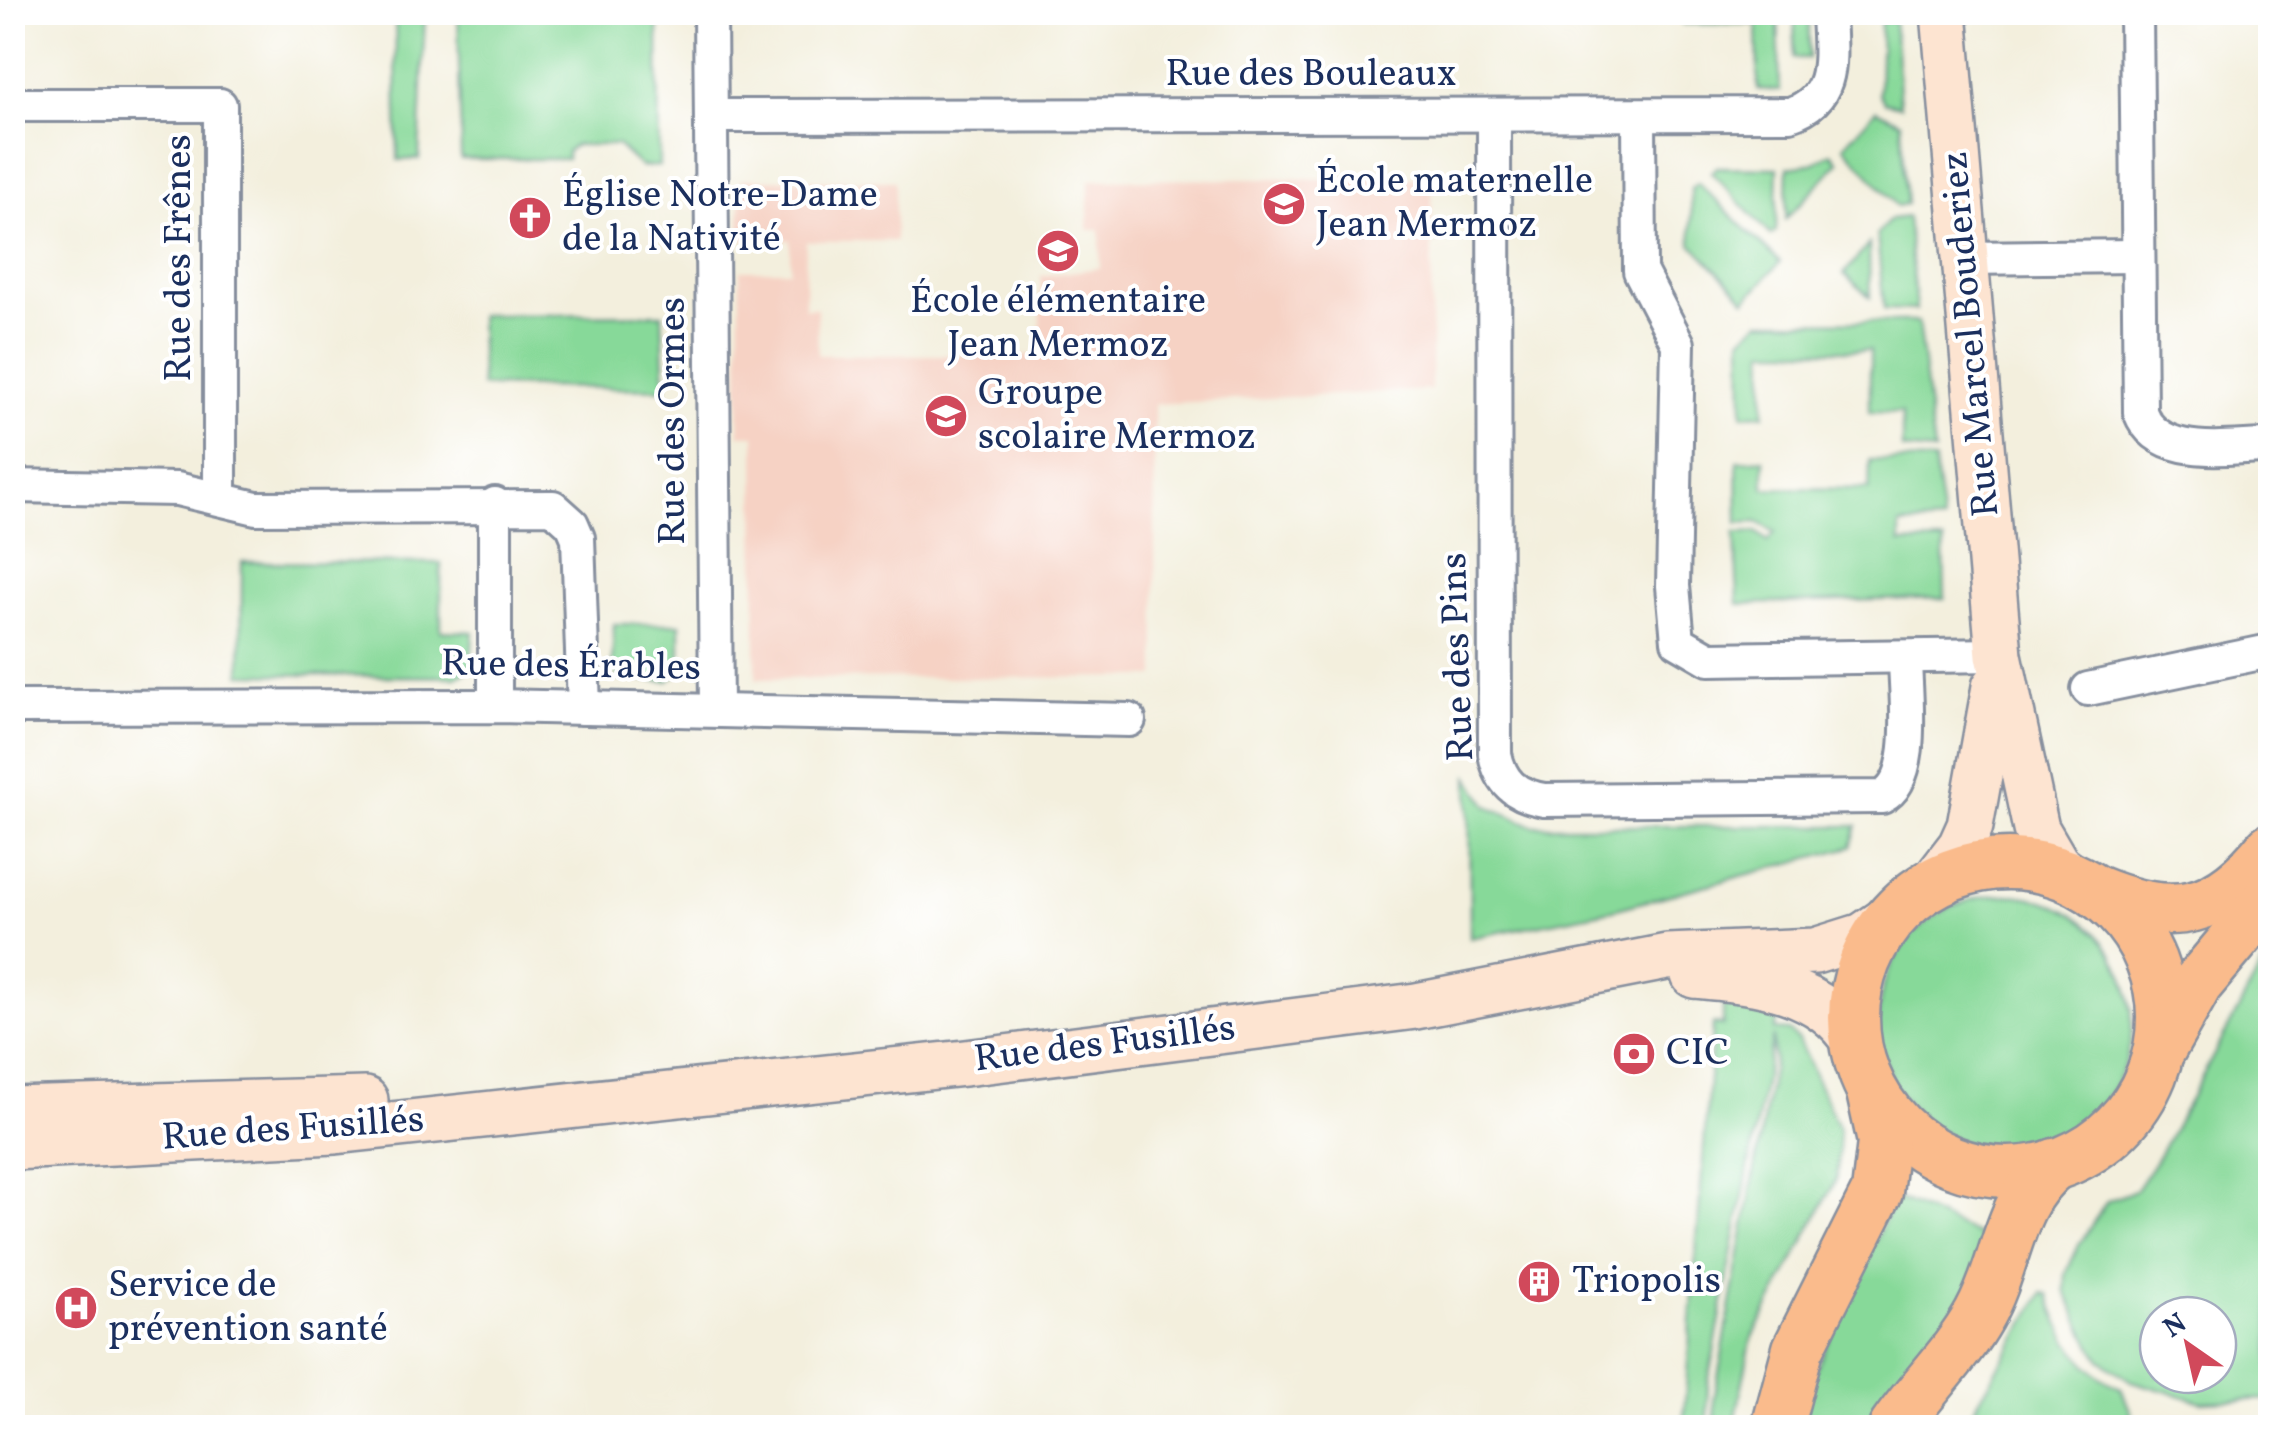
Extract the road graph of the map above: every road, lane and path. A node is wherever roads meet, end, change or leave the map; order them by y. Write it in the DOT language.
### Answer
graph roads {
  1 [pos="710,12"];
  2 [pos="1828,12"];
  3 [pos="1944,12"];
  4 [pos="2136,12"];
  5 [pos="12,106"];
  6 [pos="1494,114"];
  7 [pos="711,116"];
  8 [pos="1639,116"];
  9 [pos="2136,256"];
  10 [pos="1966,258"];
  11 [pos="2270,446"];
  12 [pos="12,486"];
  13 [pos="220,498"];
  14 [pos="495,504"];
  15 [pos="2270,650"];
  16 [pos="1999,655"];
  17 [pos="1905,657"];
  18 [pos="2088,689"];
  19 [pos="495,706"];
  20 [pos="12,707"];
  21 [pos="584,708"];
  22 [pos="716,710"];
  23 [pos="1129,720"];
  24 [pos="2270,849"];
  25 [pos="2085,885"];
  26 [pos="2270,896"];
  27 [pos="1912,901"];
  28 [pos="1577,976"];
  29 [pos="2157,1057"];
  30 [pos="1864,1065"];
  31 [pos="632,1098"];
  32 [pos="12,1110"];
  33 [pos="12,1148"];
  34 [pos="2056,1164"];
  35 [pos="1778,1428"];
  36 [pos="1894,1428"];
  1 -- 7 [label="street, Rue des Ormes"];
  2 -- 8 [label="street, Rue des Bouleaux"];
  3 -- 10 [label="main road, Rue Marcel Bouderiez"];
  4 -- 9 [label="street"];
  5 -- 13 [label="street, Rue des Frênes"];
  6 -- 7 [label="street, Rue des Bouleaux"];
  6 -- 8 [label="street, Rue des Bouleaux"];
  6 -- 17 [label="street, Rue des Pins"];
  7 -- 22 [label="street, Rue des Ormes"];
  8 -- 17 [label="street"];
  9 -- 10 [label="street"];
  9 -- 11 [label="street"];
  10 -- 16 [label="main road, Rue Marcel Bouderiez"];
  12 -- 13 [label="street"];
  13 -- 14 [label="street"];
  14 -- 19 [label="street"];
  14 -- 21 [label="street"];
  15 -- 18 [label="street"];
  16 -- 17 [label="street"];
  16 -- 25 [label="main road, Rue Marcel Bouderiez"];
  16 -- 27 [label="main road, Rue Marcel Bouderiez"];
  19 -- 20 [label="street, Rue des Érables"];
  19 -- 21 [label="street, Rue des Érables"];
  21 -- 22 [label="street, Rue des Érables"];
  22 -- 23 [label="street, Rue des Érables"];
  24 -- 25 [label="main road"];
  25 -- 27 [label="main road"];
  25 -- 29 [label="main road"];
  26 -- 29 [label="main road"];
  27 -- 28 [label="main road, Rue des Fusillés"];
  27 -- 30 [label="main road"];
  28 -- 30 [label="main road, Rue des Fusillés"];
  28 -- 31 [label="main road, Rue des Fusillés"];
  29 -- 34 [label="main road"];
  30 -- 34 [label="main road"];
  30 -- 35 [label="main road"];
  31 -- 32 [label="main road, Rue des Fusillés"];
  31 -- 33 [label="main road, Rue des Fusillés"];
  34 -- 36 [label="main road"];
}
